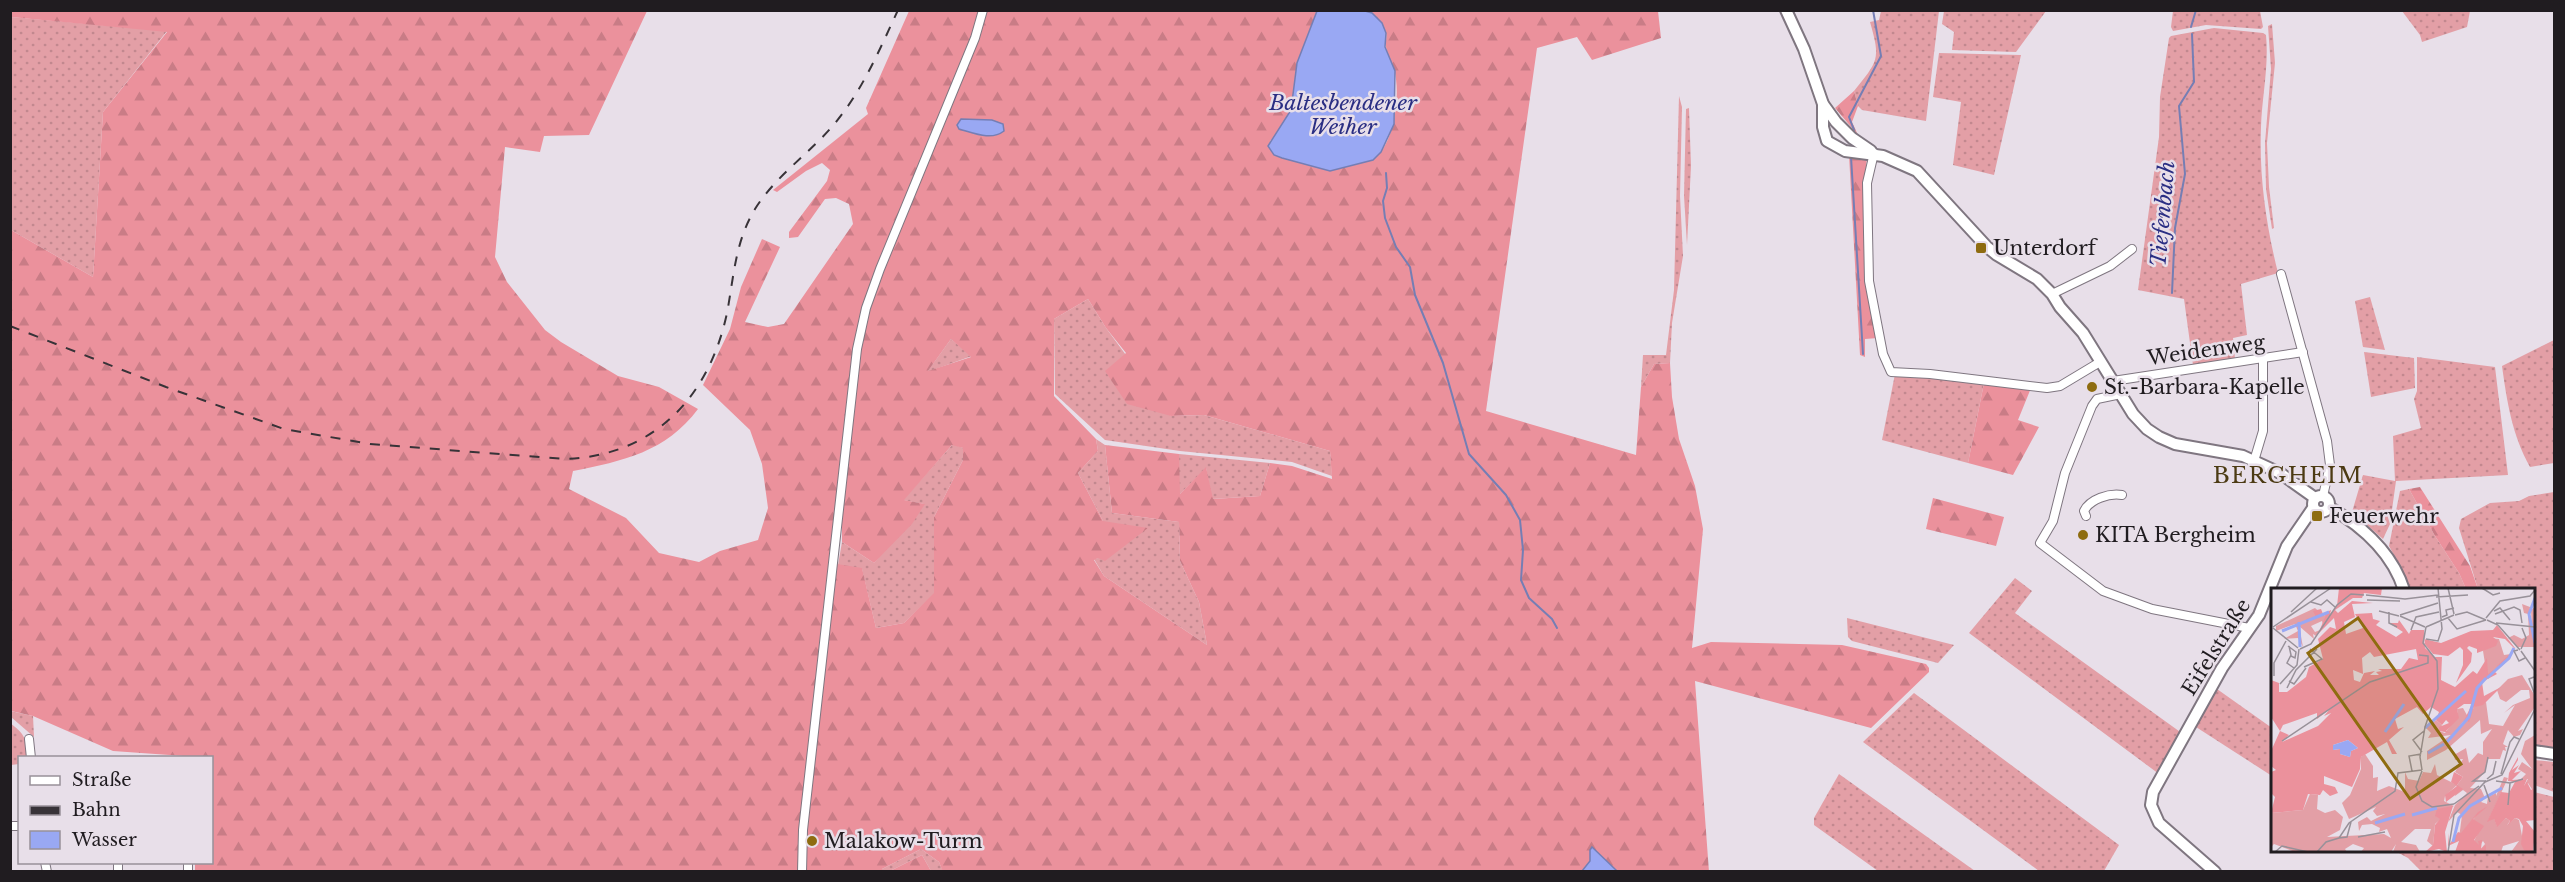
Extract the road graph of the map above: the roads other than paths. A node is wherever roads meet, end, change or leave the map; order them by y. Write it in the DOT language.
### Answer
graph roads {
  1 [pos="983,10"];
  2 [pos="1786,10"];
  3 [pos="1823,104"];
  4 [pos="1823,120"];
  5 [pos="1836,122"];
  6 [pos="1852,138"];
  7 [pos="1845,151"];
  8 [pos="1874,153"];
  9 [pos="2132,249"];
  10 [pos="2281,274"];
  11 [pos="2052,294"];
  12 [pos="2303,352"];
  13 [pos="2263,358"];
  14 [pos="2100,362"];
  15 [pos="2113,381"];
  16 [pos="2121,394"];
  17 [pos="2254,460"];
  18 [pos="2122,495"];
  19 [pos="2315,499"];
  20 [pos="2086,516"];
  21 [pos="2272,588"];
  22 [pos="2403,588"];
  23 [pos="2271,590"];
  24 [pos="2249,628"];
  25 [pos="29,739"];
  26 [pos="2535,751"];
  27 [pos="2554,754"];
  28 [pos="31,756"];
  29 [pos="802,872"];
  30 [pos="2215,872"];
  1 -- 29 [label="street"];
  2 -- 3 [label="street"];
  3 -- 4 [label="street"];
  3 -- 5 [label="street"];
  4 -- 5 [label="street"];
  4 -- 7 [label="street"];
  5 -- 6 [label="street"];
  6 -- 7 [label="street"];
  6 -- 8 [label="street"];
  7 -- 8 [label="street"];
  8 -- 11 [label="street"];
  8 -- 14 [label="street"];
  9 -- 11 [label="street"];
  10 -- 12 [label="street"];
  11 -- 14 [label="street"];
  12 -- 13 [label="street, Weidenweg"];
  12 -- 19 [label="street"];
  13 -- 15 [label="street, Weidenweg"];
  13 -- 17 [label="street"];
  14 -- 15 [label="street"];
  15 -- 16 [label="street"];
  16 -- 17 [label="street"];
  16 -- 24 [label="street"];
  17 -- 19 [label="street"];
  18 -- 20 [label="street"];
  19 -- 21 [label="street, Eifelstraße"];
  19 -- 22 [label="street"];
  23 -- 24 [label="street, Eifelstraße"];
  24 -- 30 [label="street, Eifelstraße"];
  25 -- 28 [label="street"];
  26 -- 27 [label="street"];
}
